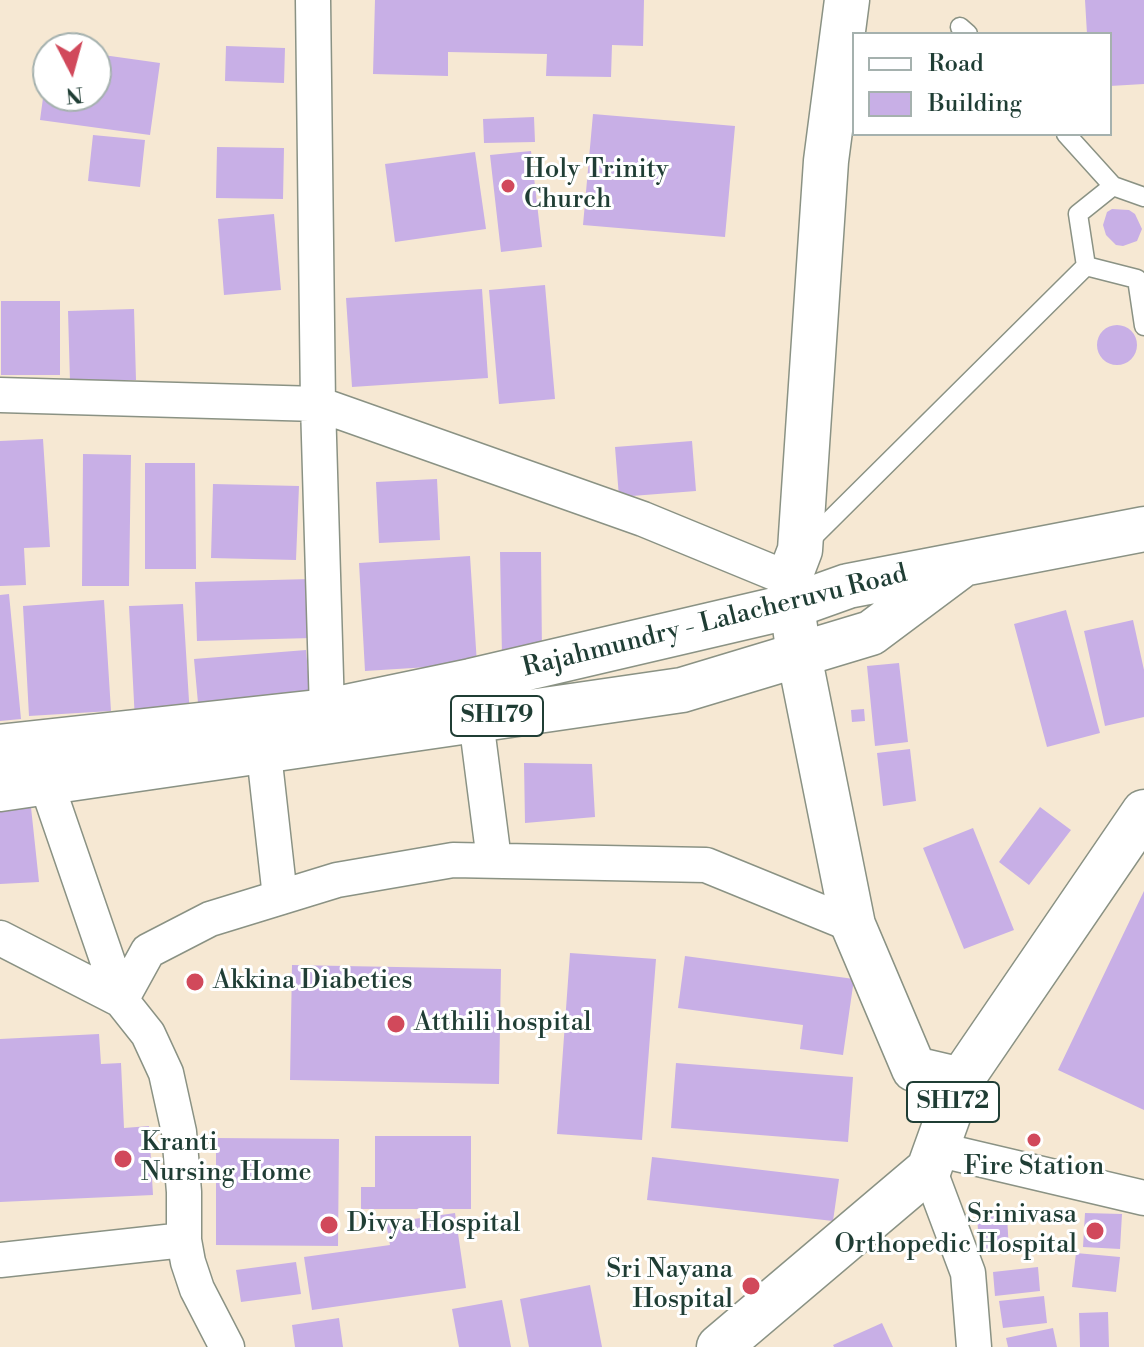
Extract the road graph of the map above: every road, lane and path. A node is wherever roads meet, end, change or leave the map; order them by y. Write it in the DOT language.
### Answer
graph roads {
  1 [pos="313,0"];
  2 [pos="847,0"];
  3 [pos="1068,136"];
  4 [pos="1113,186"];
  5 [pos="1144,197"];
  6 [pos="1086,266"];
  7 [pos="1141,276"];
  8 [pos="1144,326"];
  9 [pos="0,395"];
  10 [pos="318,404"];
  11 [pos="1144,529"];
  12 [pos="966,562"];
  13 [pos="794,578"];
  14 [pos="799,655"];
  15 [pos="474,700"];
  16 [pos="327,711"];
  17 [pos="262,734"];
  18 [pos="26,758"];
  19 [pos="0,789"];
  20 [pos="1144,812"];
  21 [pos="494,860"];
  22 [pos="280,897"];
  23 [pos="853,925"];
  24 [pos="0,938"];
  25 [pos="121,1000"];
  26 [pos="961,1080"];
  27 [pos="933,1159"];
  28 [pos="1144,1198"];
  29 [pos="184,1240"];
  30 [pos="0,1260"];
  31 [pos="227,1347"];
  32 [pos="719,1347"];
  33 [pos="974,1347"];
  1 -- 10 [label="street"];
  2 -- 13 [label="main road"];
  3 -- 4 [label="lane"];
  4 -- 5 [label="lane"];
  4 -- 6 [label="lane"];
  6 -- 7 [label="lane"];
  6 -- 13 [label="lane"];
  7 -- 8 [label="lane"];
  9 -- 10 [label="street"];
  10 -- 13 [label="street"];
  10 -- 16 [label="street"];
  11 -- 12 [label="main road, Rajahmundry - Lalacheruvu Road / SH179"];
  12 -- 13 [label="main road, Rajahmundry - Lalacheruvu Road / SH179"];
  12 -- 14 [label="main road, SH179"];
  13 -- 14 [label="main road"];
  13 -- 15 [label="main road, Rajahmundry - Lalacheruvu Road / SH179"];
  14 -- 15 [label="main road, SH179"];
  14 -- 23 [label="main road"];
  15 -- 16 [label="main road, Rajahmundry - Lalacheruvu Road / SH179"];
  15 -- 17 [label="main road, SH179"];
  15 -- 21 [label="street"];
  16 -- 17 [label="main road, Rajahmundry - Lalacheruvu Road / SH179"];
  17 -- 18 [label="main road, Rajahmundry - Lalacheruvu Road / SH179"];
  17 -- 22 [label="street"];
  18 -- 19 [label="main road, SH179"];
  18 -- 25 [label="street"];
  20 -- 26 [label="main road, SH172"];
  21 -- 22 [label="street"];
  21 -- 23 [label="street"];
  22 -- 25 [label="street"];
  23 -- 26 [label="main road"];
  24 -- 25 [label="street"];
  25 -- 29 [label="street"];
  26 -- 27 [label="main road, SH172"];
  27 -- 28 [label="street"];
  27 -- 32 [label="main road, SH172"];
  27 -- 33 [label="street"];
  29 -- 30 [label="street"];
  29 -- 31 [label="street"];
}
